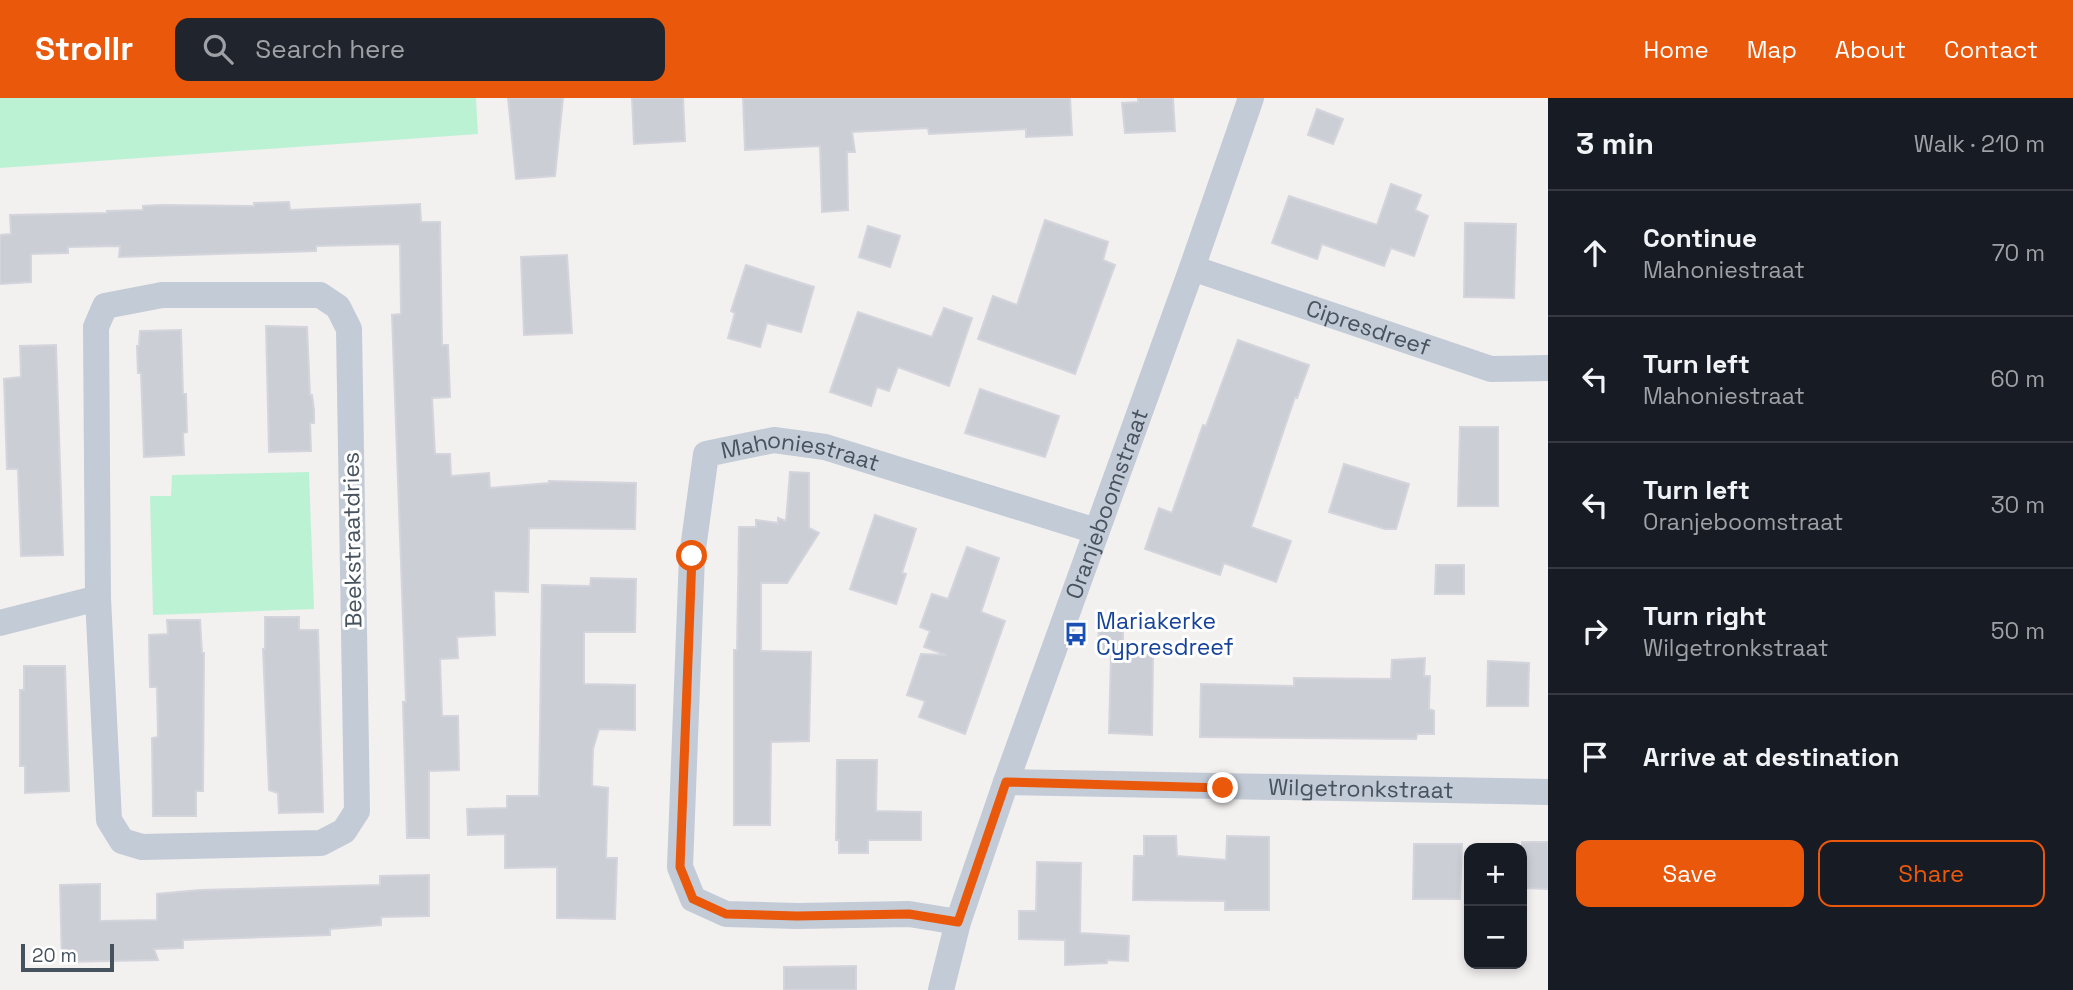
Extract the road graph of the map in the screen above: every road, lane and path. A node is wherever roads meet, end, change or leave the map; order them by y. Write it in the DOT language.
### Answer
graph roads {
  1 [pos="1251,98"];
  2 [pos="1192,268"];
  3 [pos="1548,368"];
  4 [pos="1096,531"];
  5 [pos="98,598"];
  6 [pos="0,623"];
  7 [pos="1006,782"];
  8 [pos="1548,792"];
  9 [pos="958,922"];
  10 [pos="941,990"];
  1 -- 2 [label="street, Oranjeboomstraat"];
  2 -- 3 [label="street, Cipresdreef"];
  2 -- 4 [label="street, Oranjeboomstraat"];
  4 -- 7 [label="street, Oranjeboomstraat"];
  4 -- 9 [label="street, Mahoniestraat"];
  5 -- 5 [label="street, Beekstraatdries"];
  5 -- 6 [label="street"];
  7 -- 8 [label="street, Wilgetronkstraat"];
  7 -- 9 [label="street, Oranjeboomstraat"];
  9 -- 10 [label="street, Oranjeboomstraat"];
}
